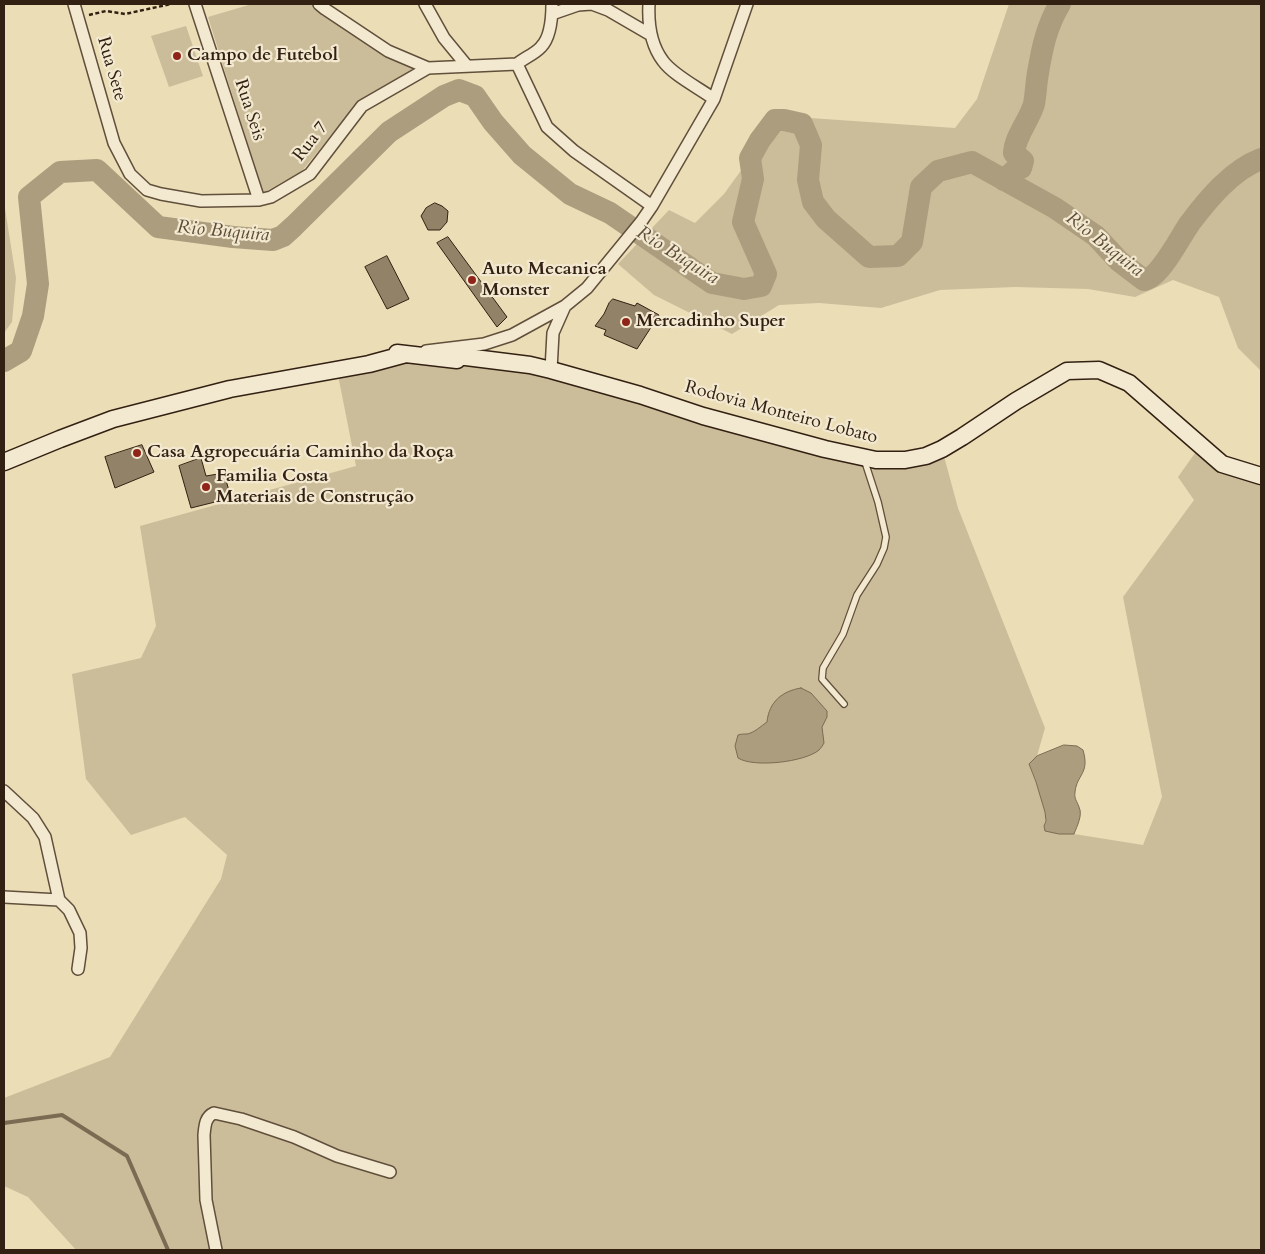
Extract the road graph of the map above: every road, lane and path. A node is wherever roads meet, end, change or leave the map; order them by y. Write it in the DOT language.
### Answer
graph roads {
  1 [pos="74,4"];
  2 [pos="171,4"];
  3 [pos="195,4"];
  4 [pos="319,4"];
  5 [pos="425,4"];
  6 [pos="592,4"];
  7 [pos="649,4"];
  8 [pos="746,4"];
  9 [pos="552,9"];
  10 [pos="78,17"];
  11 [pos="651,35"];
  12 [pos="517,64"];
  13 [pos="467,66"];
  14 [pos="428,68"];
  15 [pos="714,99"];
  16 [pos="114,143"];
  17 [pos="259,200"];
  18 [pos="652,206"];
  19 [pos="565,306"];
  20 [pos="406,354"];
  21 [pos="551,370"];
  22 [pos="863,457"];
  23 [pos="4,462"];
  24 [pos="1261,476"];
  25 [pos="844,704"];
  26 [pos="4,791"];
  27 [pos="4,897"];
  28 [pos="59,900"];
  29 [pos="78,969"];
  30 [pos="390,1172"];
  31 [pos="216,1250"];
  1 -- 10 [label="street, Rua Sete"];
  2 -- 10 [label="path"];
  3 -- 17 [label="street, Rua Seis"];
  4 -- 14 [label="street"];
  5 -- 13 [label="street"];
  6 -- 9 [label="street"];
  6 -- 11 [label="street"];
  7 -- 11 [label="street"];
  8 -- 15 [label="street"];
  9 -- 12 [label="street"];
  10 -- 16 [label="street, Rua Sete"];
  11 -- 15 [label="street"];
  12 -- 13 [label="street, Rua 7"];
  12 -- 18 [label="street"];
  13 -- 14 [label="street, Rua 7"];
  14 -- 17 [label="street, Rua 7"];
  15 -- 18 [label="street"];
  16 -- 17 [label="street, Rua 7"];
  18 -- 19 [label="street"];
  19 -- 20 [label="street"];
  19 -- 21 [label="street"];
  20 -- 21 [label="main road, Rodovia Monteiro Lobato"];
  20 -- 23 [label="main road, Rodovia Monteiro Lobato"];
  21 -- 22 [label="main road, Rodovia Monteiro Lobato"];
  22 -- 24 [label="main road, Rodovia Monteiro Lobato"];
  22 -- 25 [label="lane"];
  26 -- 28 [label="street"];
  27 -- 28 [label="street"];
  28 -- 29 [label="street"];
  30 -- 31 [label="street"];
}
